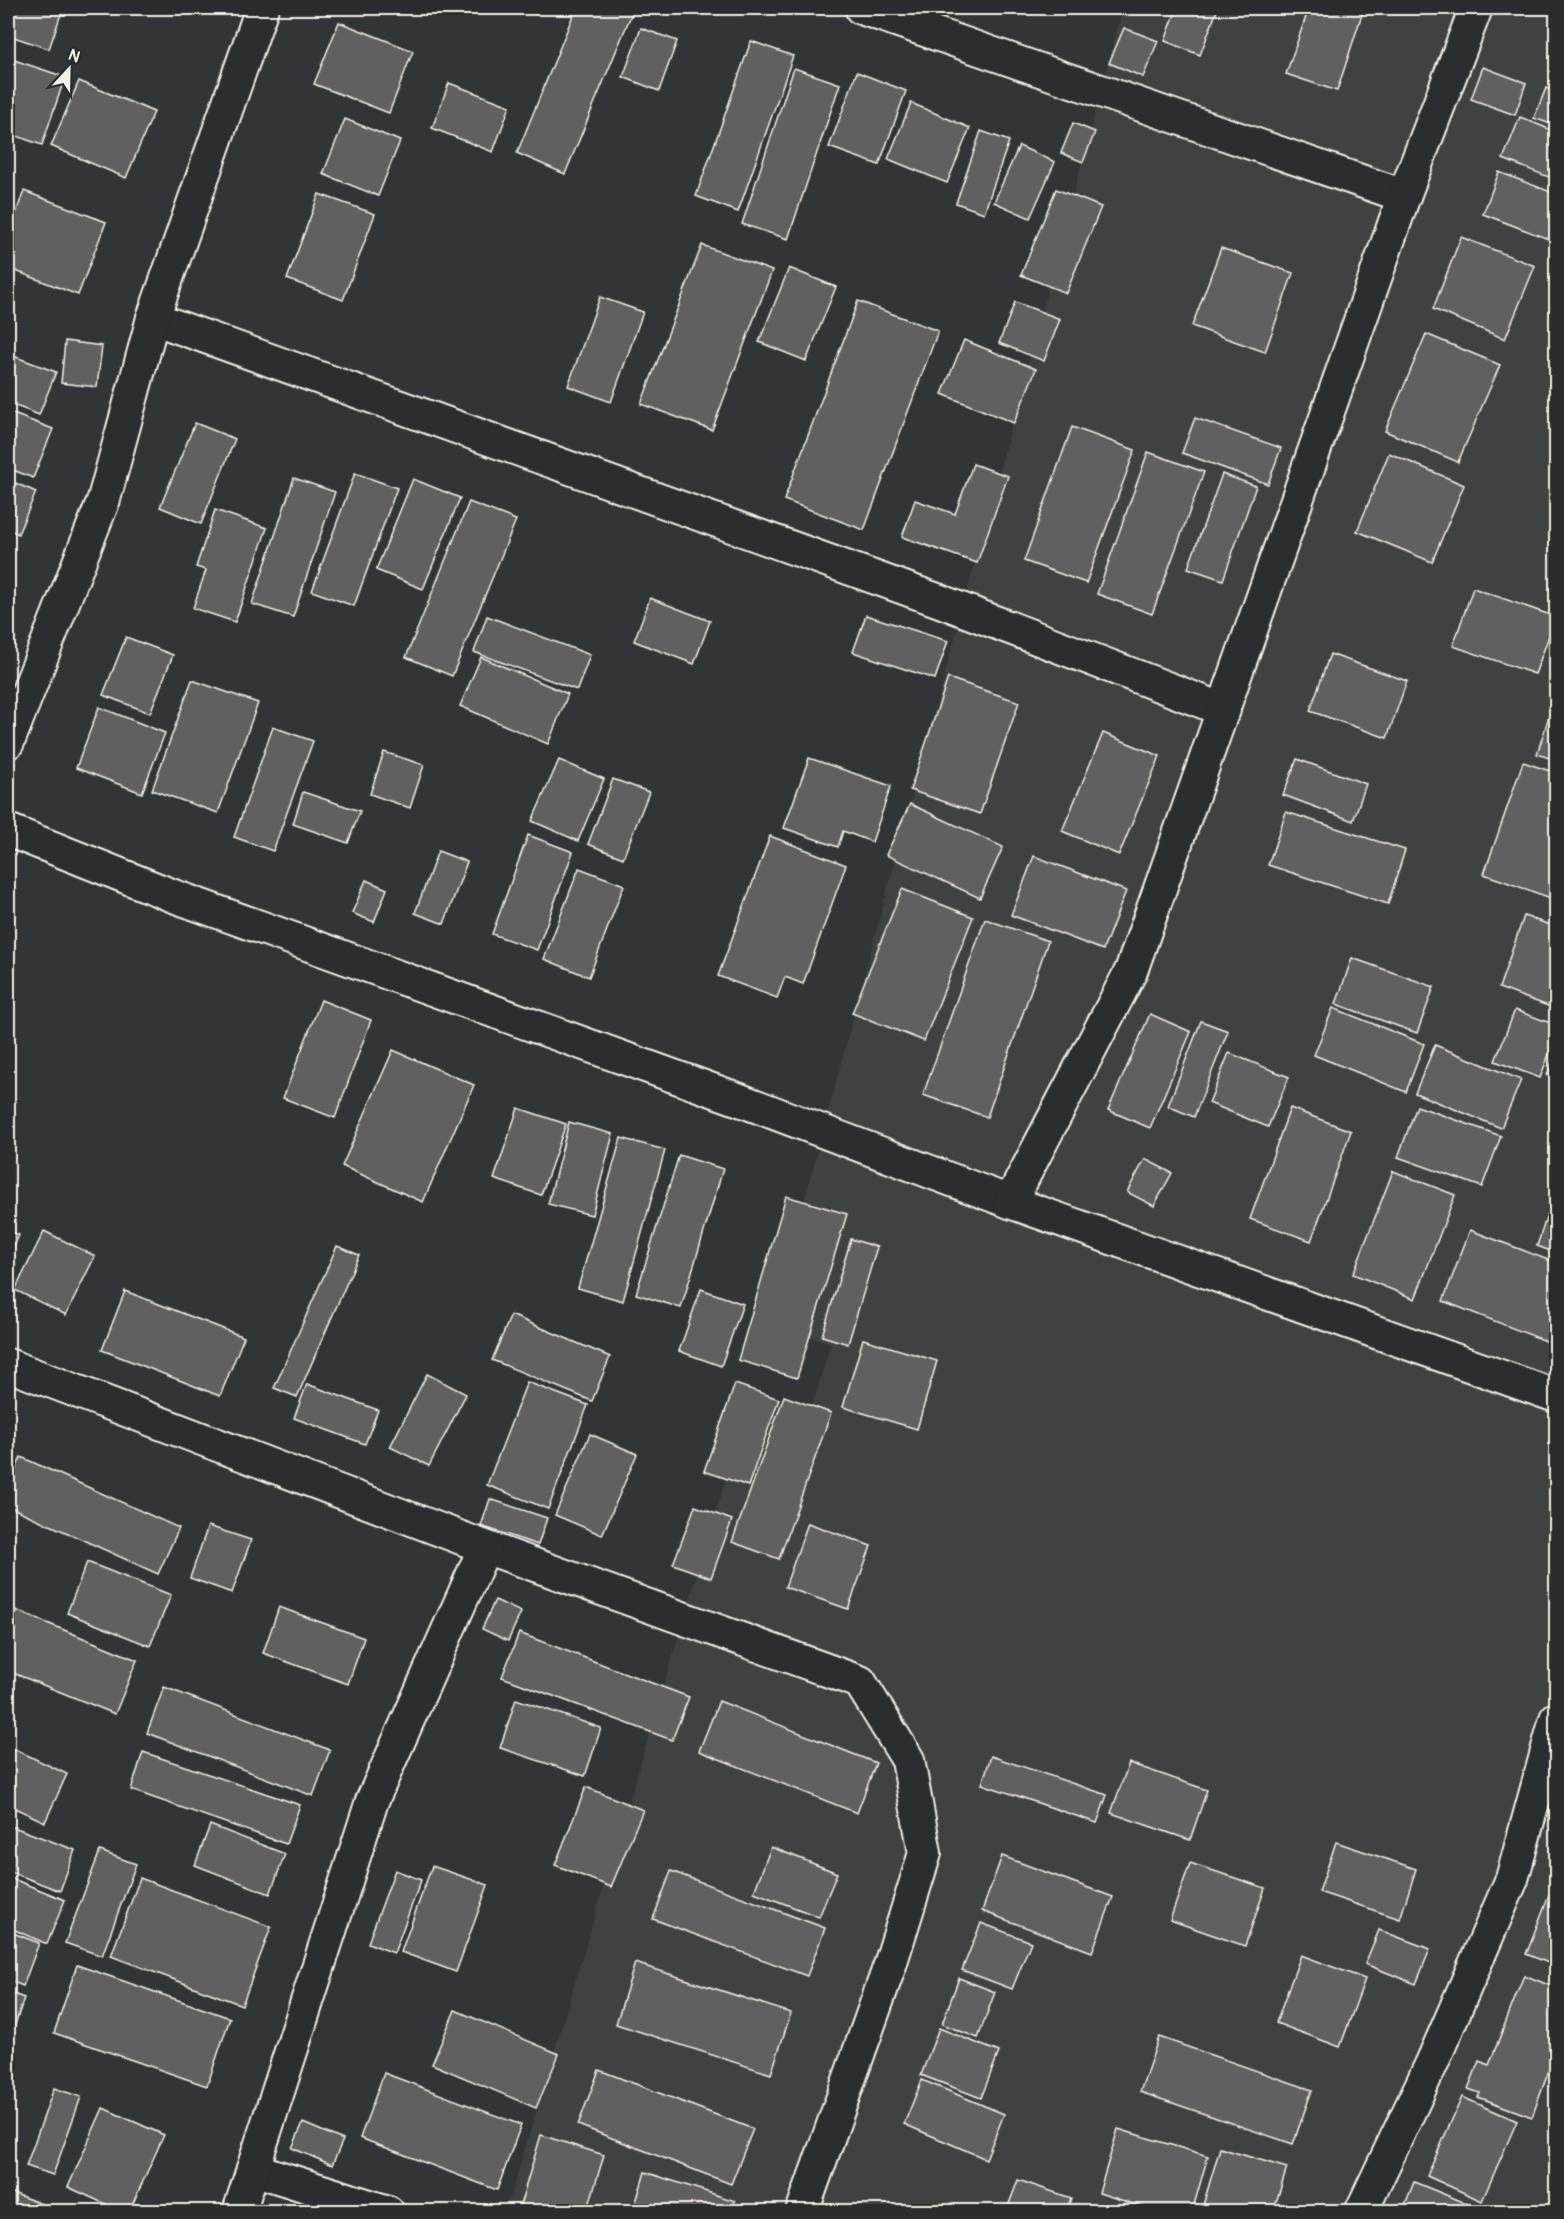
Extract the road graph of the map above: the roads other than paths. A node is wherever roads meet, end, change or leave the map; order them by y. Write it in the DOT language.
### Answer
graph roads {
  1 [pos="262,8"];
  2 [pos="861,8"];
  3 [pos="1476,8"];
  4 [pos="1404,196"];
  5 [pos="153,318"];
  6 [pos="1224,710"];
  7 [pos="8,742"];
  8 [pos="8,830"];
  9 [pos="1010,1202"];
  10 [pos="8,1365"];
  11 [pos="1557,1396"];
  12 [pos="484,1547"];
  13 [pos="1557,1719"];
  14 [pos="253,2169"];
  15 [pos="239,2211"];
  16 [pos="388,2211"];
  17 [pos="802,2211"];
  18 [pos="1360,2211"];
  1 -- 5 [label="street"];
  2 -- 4 [label="street"];
  3 -- 4 [label="street"];
  4 -- 6 [label="street"];
  5 -- 6 [label="street"];
  5 -- 7 [label="street"];
  6 -- 9 [label="street"];
  8 -- 9 [label="street"];
  9 -- 11 [label="street"];
  10 -- 12 [label="street"];
  12 -- 14 [label="street"];
  12 -- 17 [label="street"];
  13 -- 18 [label="street"];
  14 -- 15 [label="street"];
  14 -- 16 [label="street"];
}
